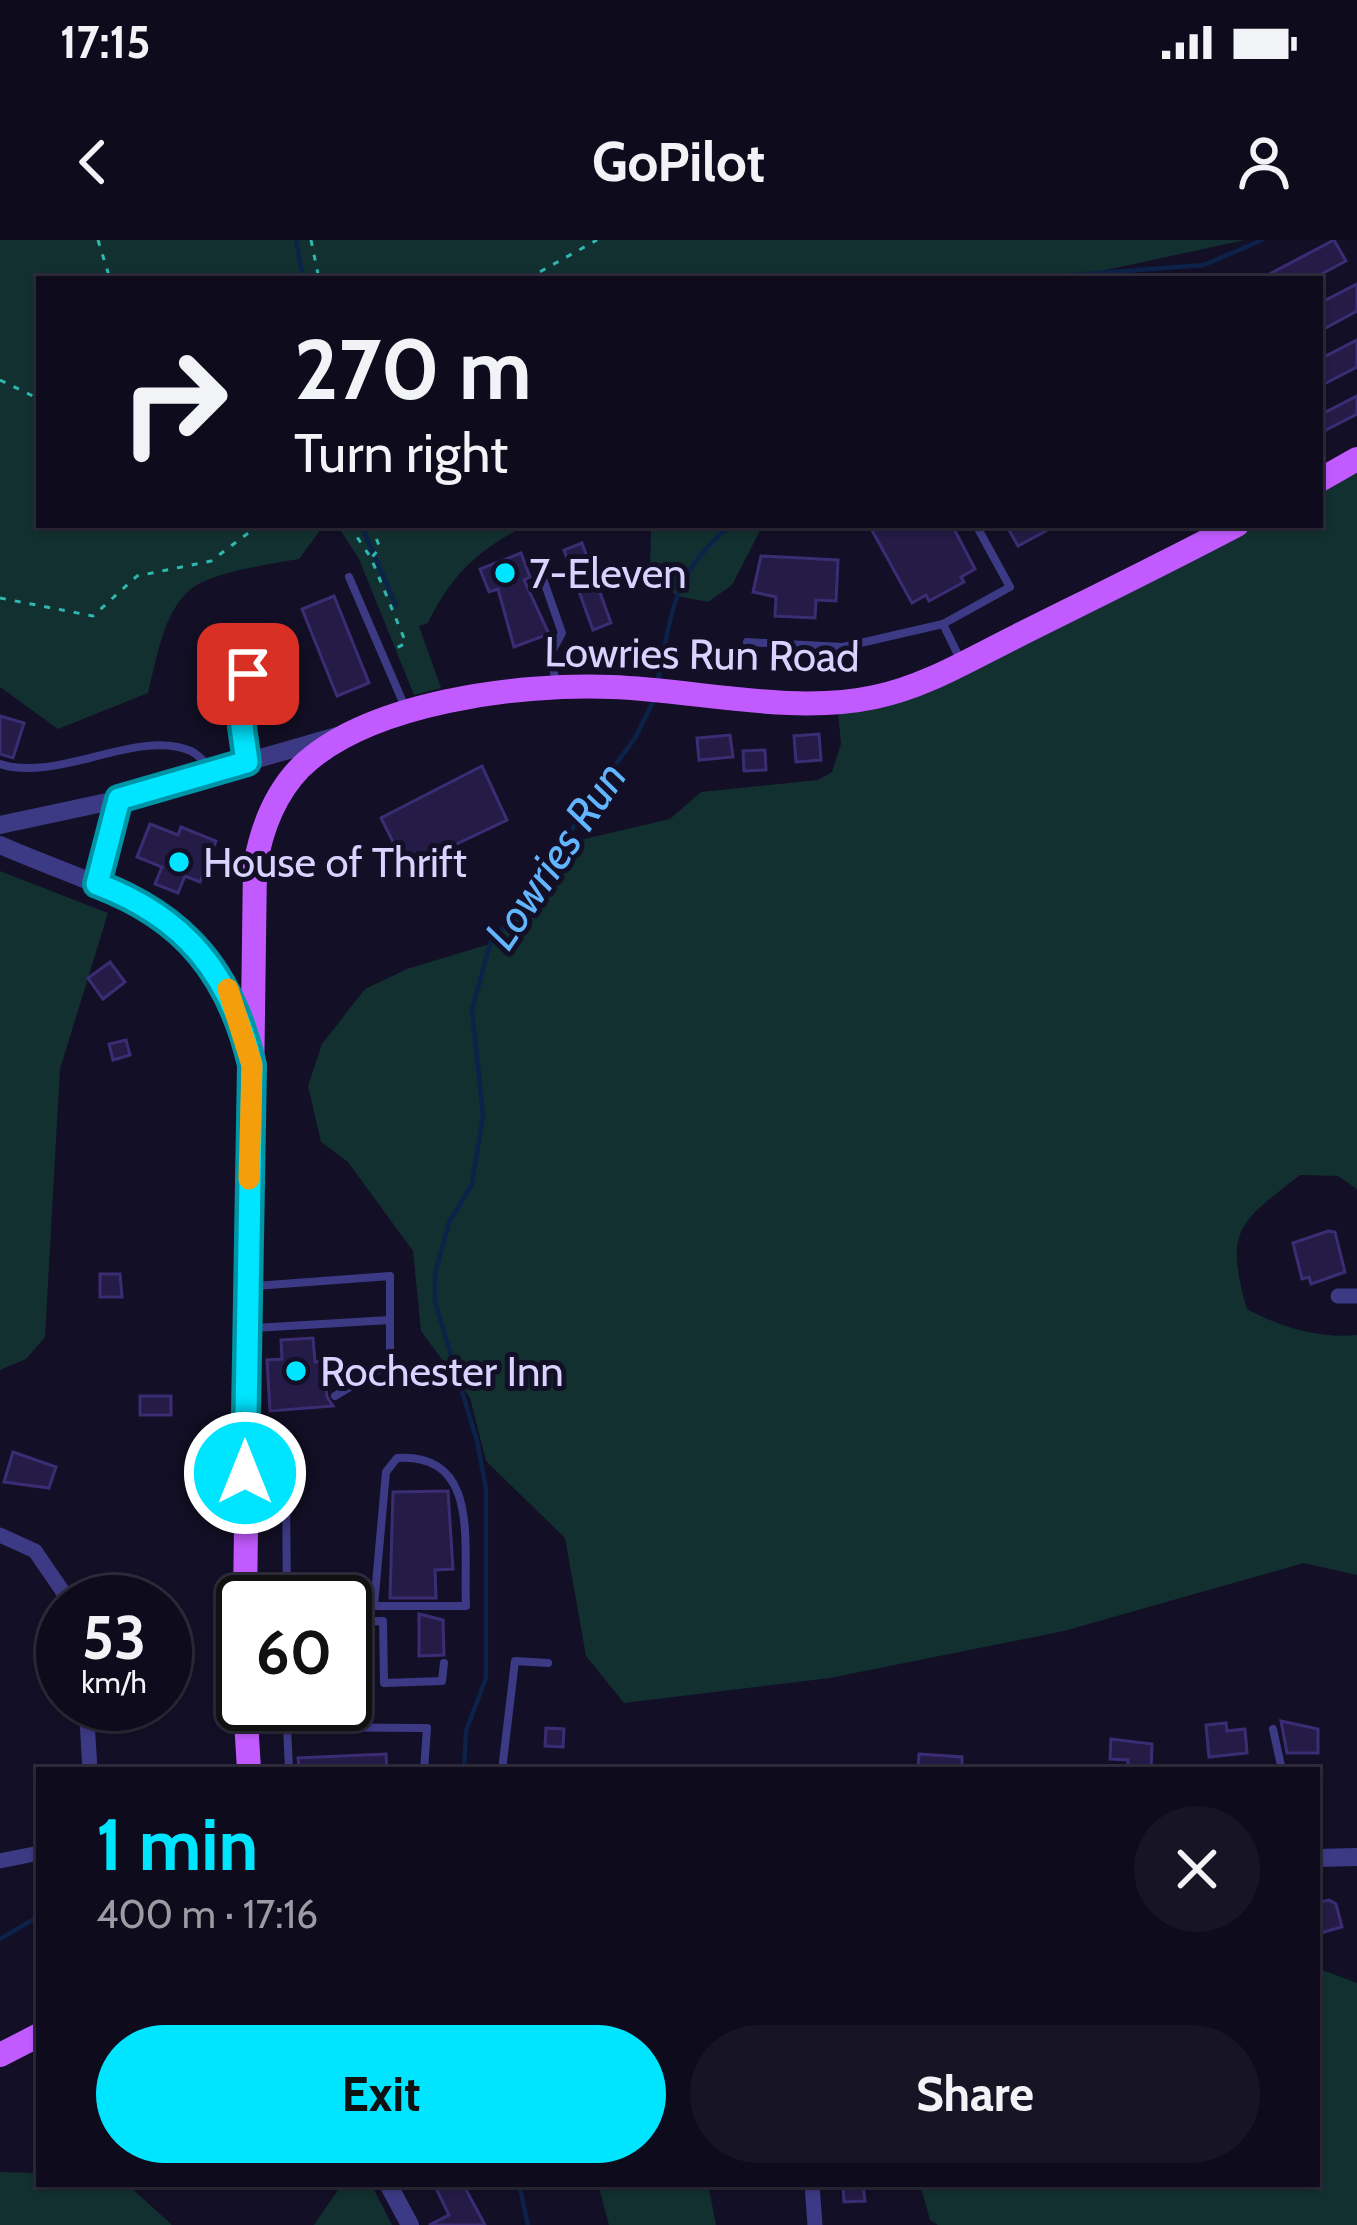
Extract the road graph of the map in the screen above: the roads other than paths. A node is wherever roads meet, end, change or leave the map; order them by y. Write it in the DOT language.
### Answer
graph roads {
  1 [pos="1357,458"];
  2 [pos="1323,478"];
  3 [pos="978,528"];
  4 [pos="1232,528"];
  5 [pos="541,573"];
  6 [pos="349,577"];
  7 [pos="943,624"];
  8 [pos="747,642"];
  9 [pos="962,663"];
  10 [pos="248,674"];
  11 [pos="556,687"];
  12 [pos="408,714"];
  13 [pos="374,725"];
  14 [pos="247,762"];
  15 [pos="0,764"];
  16 [pos="214,771"];
  17 [pos="119,799"];
  18 [pos="0,825"];
  19 [pos="0,845"];
  20 [pos="97,884"];
  21 [pos="252,1065"];
  22 [pos="246,1286"];
  23 [pos="1338,1296"];
  24 [pos="1357,1296"];
  25 [pos="390,1321"];
  26 [pos="245,1328"];
  27 [pos="335,1396"];
  28 [pos="245,1473"];
  29 [pos="0,1534"];
  30 [pos="51,1575"];
  31 [pos="244,1575"];
  32 [pos="287,1575"];
  33 [pos="374,1606"];
  34 [pos="372,1621"];
  35 [pos="443,1663"];
  36 [pos="548,1663"];
  37 [pos="372,1728"];
  38 [pos="1274,1729"];
  39 [pos="88,1731"];
  40 [pos="247,1731"];
  41 [pos="286,1731"];
  42 [pos="90,1767"];
  43 [pos="249,1767"];
  44 [pos="289,1767"];
  45 [pos="424,1767"];
  46 [pos="502,1767"];
  47 [pos="1281,1767"];
  48 [pos="36,1854"];
  49 [pos="1357,1857"];
  50 [pos="1320,1858"];
  51 [pos="0,1861"];
  52 [pos="36,2037"];
  53 [pos="0,2055"];
  54 [pos="390,2187"];
  55 [pos="812,2187"];
  56 [pos="410,2225"];
  57 [pos="815,2225"];
  1 -- 2 [label="main road"];
  3 -- 7 [label="lane"];
  4 -- 9 [label="main road, Lowries Run Road"];
  5 -- 11 [label="lane"];
  6 -- 12 [label="lane"];
  7 -- 8 [label="lane"];
  7 -- 9 [label="lane"];
  9 -- 11 [label="main road, Lowries Run Road"];
  10 -- 14 [label="lane"];
  11 -- 12 [label="main road, Lowries Run Road"];
  12 -- 13 [label="main road, Lowries Run Road"];
  13 -- 14 [label="street, Lowries Run Road"];
  13 -- 21 [label="main road"];
  14 -- 16 [label="street, Lowries Run Road"];
  15 -- 16 [label="lane"];
  16 -- 17 [label="street, Lowries Run Road"];
  17 -- 18 [label="street, Lowries Run Road"];
  17 -- 20 [label="lane"];
  19 -- 20 [label="street"];
  20 -- 21 [label="street"];
  21 -- 22 [label="main road"];
  22 -- 25 [label="lane"];
  22 -- 26 [label="main road"];
  23 -- 24 [label="street"];
  25 -- 26 [label="lane"];
  25 -- 27 [label="lane"];
  26 -- 28 [label="main road"];
  28 -- 31 [label="main road"];
  28 -- 32 [label="lane"];
  29 -- 30 [label="street"];
  33 -- 33 [label="lane"];
  34 -- 35 [label="lane"];
  36 -- 46 [label="lane"];
  37 -- 45 [label="lane"];
  38 -- 47 [label="lane"];
  39 -- 42 [label="street"];
  40 -- 43 [label="main road"];
  41 -- 44 [label="lane"];
  48 -- 51 [label="street"];
  49 -- 50 [label="street"];
  52 -- 53 [label="main road"];
  54 -- 56 [label="street"];
  55 -- 57 [label="street"];
}
